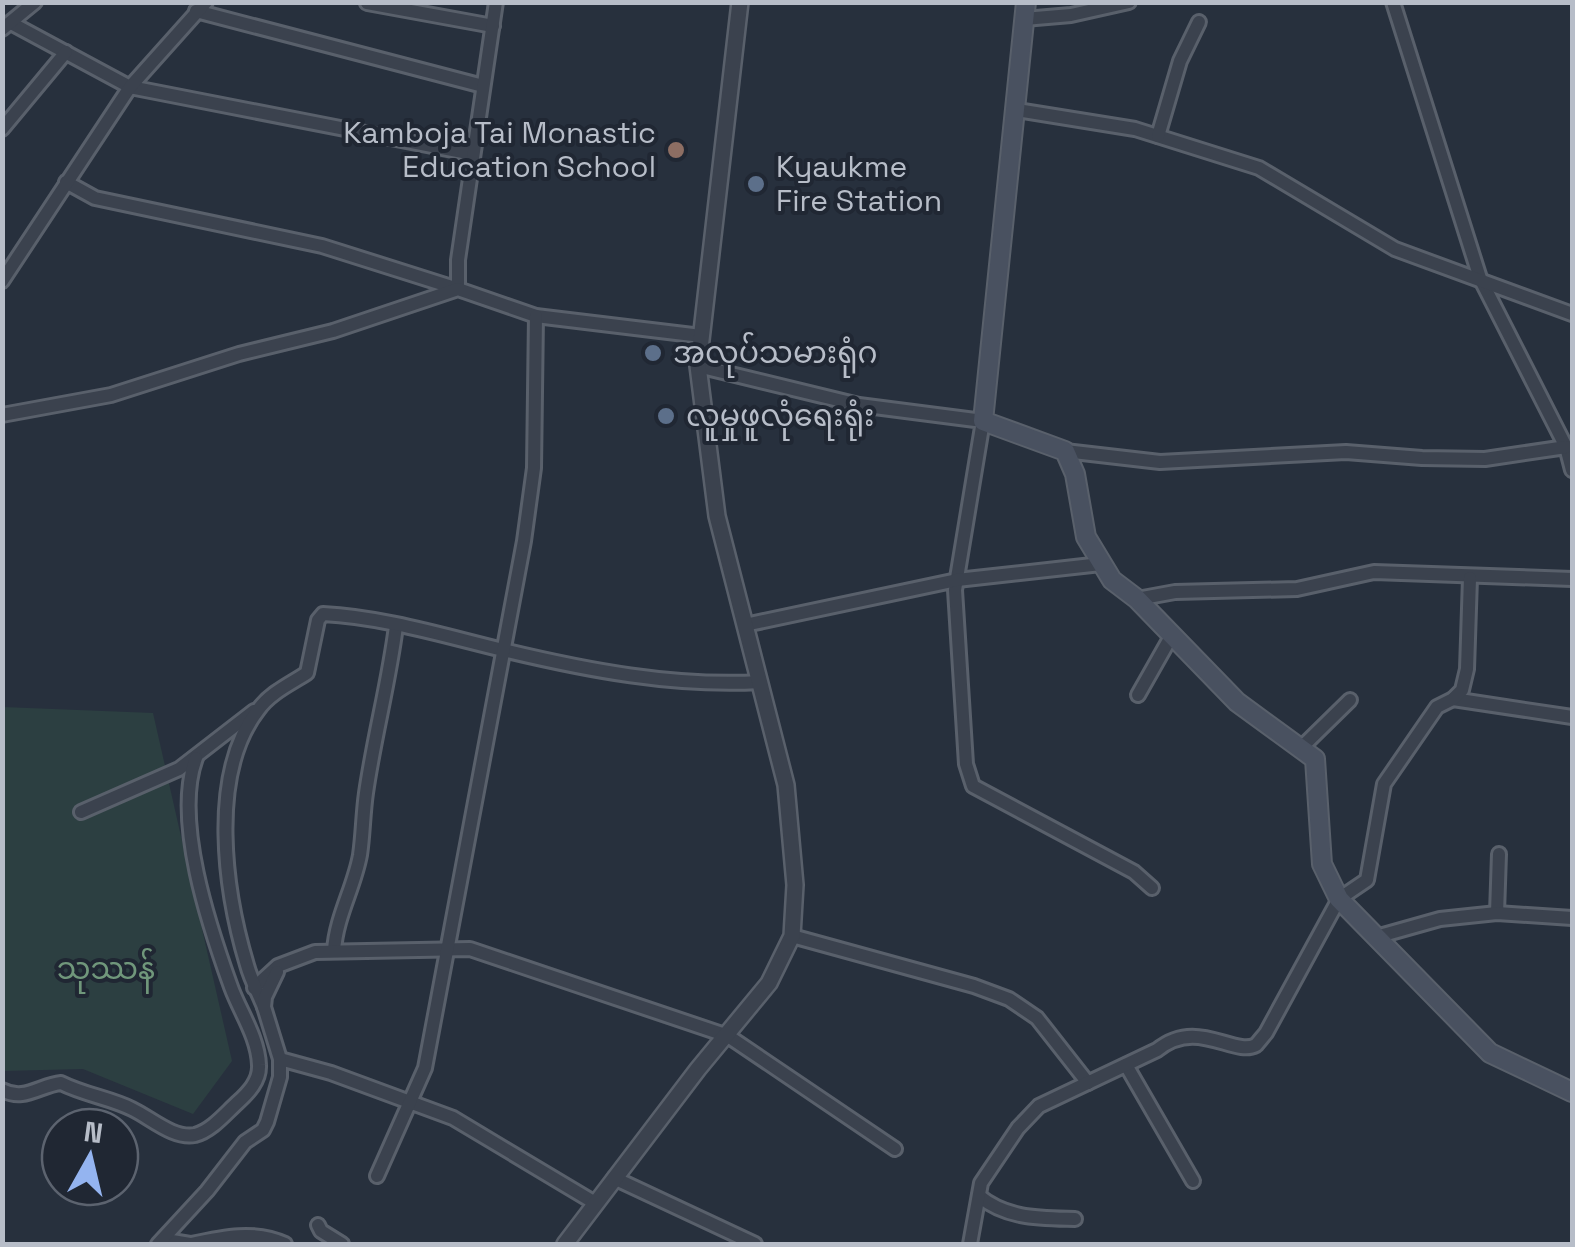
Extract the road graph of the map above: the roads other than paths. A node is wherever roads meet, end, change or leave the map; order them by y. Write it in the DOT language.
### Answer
graph roads {
  1 [pos="35,2"];
  2 [pos="496,2"];
  3 [pos="740,2"];
  4 [pos="1129,2"];
  5 [pos="1393,2"];
  6 [pos="368,3"];
  7 [pos="201,7"];
  8 [pos="1025,11"];
  9 [pos="1199,22"];
  10 [pos="7,26"];
  11 [pos="493,26"];
  12 [pos="66,52"];
  13 [pos="483,86"];
  14 [pos="130,87"];
  15 [pos="1016,110"];
  16 [pos="2,129"];
  17 [pos="1158,136"];
  18 [pos="473,154"];
  19 [pos="66,182"];
  20 [pos="1480,278"];
  21 [pos="2,281"];
  22 [pos="458,290"];
  23 [pos="1572,314"];
  24 [pos="536,316"];
  25 [pos="701,336"];
  26 [pos="698,366"];
  27 [pos="2,415"];
  28 [pos="983,421"];
  29 [pos="1566,448"];
  30 [pos="1066,451"];
  31 [pos="1572,470"];
  32 [pos="1101,564"];
  33 [pos="1470,578"];
  34 [pos="1572,579"];
  35 [pos="957,580"];
  36 [pos="1137,600"];
  37 [pos="745,625"];
  38 [pos="396,626"];
  39 [pos="1172,635"];
  40 [pos="504,650"];
  41 [pos="760,682"];
  42 [pos="1138,695"];
  43 [pos="1453,699"];
  44 [pos="1350,700"];
  45 [pos="259,708"];
  46 [pos="1572,717"];
  47 [pos="1300,748"];
  48 [pos="196,758"];
  49 [pos="80,812"];
  50 [pos="1499,854"];
  51 [pos="1152,888"];
  52 [pos="1338,899"];
  53 [pos="1497,913"];
  54 [pos="1572,918"];
  55 [pos="792,936"];
  56 [pos="1376,936"];
  57 [pos="446,949"];
  58 [pos="334,951"];
  59 [pos="282,965"];
  60 [pos="254,988"];
  61 [pos="264,1007"];
  62 [pos="728,1036"];
  63 [pos="280,1059"];
  64 [pos="1126,1065"];
  65 [pos="1088,1083"];
  66 [pos="2,1090"];
  67 [pos="1572,1092"];
  68 [pos="410,1100"];
  69 [pos="895,1149"];
  70 [pos="377,1176"];
  71 [pos="614,1178"];
  72 [pos="1192,1181"];
  73 [pos="978,1196"];
  74 [pos="595,1202"];
  75 [pos="1074,1220"];
  76 [pos="318,1225"];
  77 [pos="165,1243"];
  78 [pos="190,1244"];
  79 [pos="285,1244"];
  80 [pos="342,1244"];
  81 [pos="564,1244"];
  82 [pos="755,1244"];
  83 [pos="970,1244"];
  1 -- 10 [label="street"];
  2 -- 11 [label="street"];
  3 -- 25 [label="street"];
  4 -- 8 [label="street"];
  5 -- 20 [label="street"];
  6 -- 11 [label="street"];
  7 -- 13 [label="street"];
  7 -- 14 [label="street"];
  8 -- 15 [label="main road"];
  9 -- 17 [label="street"];
  10 -- 12 [label="street"];
  11 -- 13 [label="street"];
  12 -- 14 [label="street"];
  12 -- 16 [label="street"];
  13 -- 18 [label="street"];
  14 -- 18 [label="street"];
  14 -- 19 [label="street"];
  15 -- 17 [label="street"];
  15 -- 28 [label="main road"];
  17 -- 20 [label="street"];
  18 -- 22 [label="street"];
  19 -- 21 [label="street"];
  19 -- 22 [label="street"];
  20 -- 23 [label="street"];
  20 -- 29 [label="street"];
  22 -- 24 [label="street"];
  22 -- 27 [label="street"];
  24 -- 25 [label="street"];
  24 -- 40 [label="street"];
  25 -- 26 [label="street"];
  26 -- 28 [label="street"];
  26 -- 37 [label="street"];
  28 -- 30 [label="main road"];
  28 -- 35 [label="street"];
  29 -- 30 [label="street"];
  29 -- 31 [label="street"];
  30 -- 32 [label="main road"];
  32 -- 35 [label="street"];
  32 -- 36 [label="main road"];
  33 -- 34 [label="street"];
  33 -- 36 [label="street"];
  33 -- 43 [label="street"];
  35 -- 37 [label="street"];
  35 -- 51 [label="street"];
  36 -- 39 [label="main road"];
  37 -- 41 [label="street"];
  38 -- 40 [label="street"];
  38 -- 45 [label="street"];
  38 -- 58 [label="street"];
  39 -- 42 [label="street"];
  39 -- 47 [label="main road"];
  40 -- 41 [label="street"];
  40 -- 57 [label="street"];
  41 -- 55 [label="street"];
  43 -- 46 [label="street"];
  43 -- 52 [label="street"];
  44 -- 47 [label="street"];
  45 -- 48 [label="street"];
  45 -- 60 [label="street"];
  47 -- 52 [label="main road"];
  48 -- 49 [label="street"];
  48 -- 66 [label="street"];
  50 -- 53 [label="street"];
  52 -- 56 [label="main road"];
  52 -- 64 [label="street"];
  53 -- 54 [label="street"];
  53 -- 56 [label="street"];
  55 -- 62 [label="street"];
  55 -- 65 [label="street"];
  56 -- 67 [label="main road"];
  57 -- 58 [label="street"];
  57 -- 62 [label="street"];
  57 -- 68 [label="street"];
  58 -- 59 [label="street"];
  59 -- 60 [label="street"];
  59 -- 61 [label="street"];
  60 -- 61 [label="street"];
  61 -- 63 [label="street"];
  62 -- 69 [label="street"];
  62 -- 71 [label="street"];
  63 -- 68 [label="street"];
  63 -- 77 [label="street"];
  64 -- 65 [label="street"];
  64 -- 72 [label="street"];
  65 -- 73 [label="street"];
  68 -- 70 [label="street"];
  68 -- 74 [label="street"];
  71 -- 74 [label="street"];
  71 -- 82 [label="street"];
  73 -- 75 [label="street"];
  73 -- 83 [label="street"];
  74 -- 81 [label="street"];
  76 -- 80 [label="street"];
  77 -- 78 [label="street"];
  78 -- 79 [label="street"];
}
